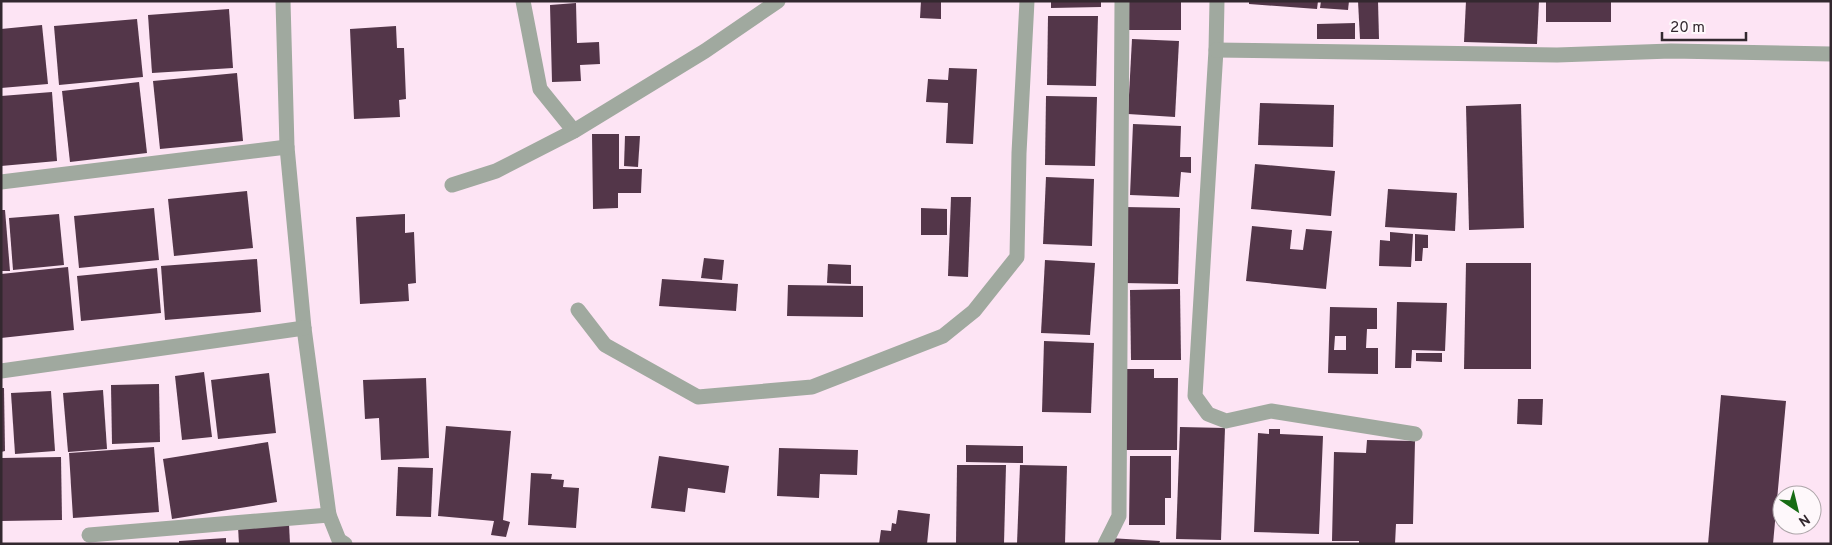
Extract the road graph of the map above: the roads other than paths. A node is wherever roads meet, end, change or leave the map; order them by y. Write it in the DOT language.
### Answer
graph roads {
  1 [pos="283,1"];
  2 [pos="523,1"];
  3 [pos="778,1"];
  4 [pos="1027,1"];
  5 [pos="1122,1"];
  6 [pos="1216,1"];
  7 [pos="1216,50"];
  8 [pos="1831,54"];
  9 [pos="574,131"];
  10 [pos="287,147"];
  11 [pos="1,182"];
  12 [pos="452,185"];
  13 [pos="578,310"];
  14 [pos="304,328"];
  15 [pos="1,371"];
  16 [pos="1415,434"];
  17 [pos="329,515"];
  18 [pos="89,535"];
  19 [pos="345,544"];
  20 [pos="1105,544"];
  1 -- 10 [label="street"];
  2 -- 9 [label="street"];
  3 -- 9 [label="street"];
  4 -- 13 [label="street"];
  5 -- 20 [label="street"];
  6 -- 7 [label="street"];
  7 -- 8 [label="street"];
  7 -- 16 [label="street"];
  9 -- 12 [label="street"];
  10 -- 11 [label="street"];
  10 -- 14 [label="street"];
  14 -- 15 [label="street"];
  14 -- 17 [label="street"];
  17 -- 18 [label="street"];
  17 -- 19 [label="street"];
}
